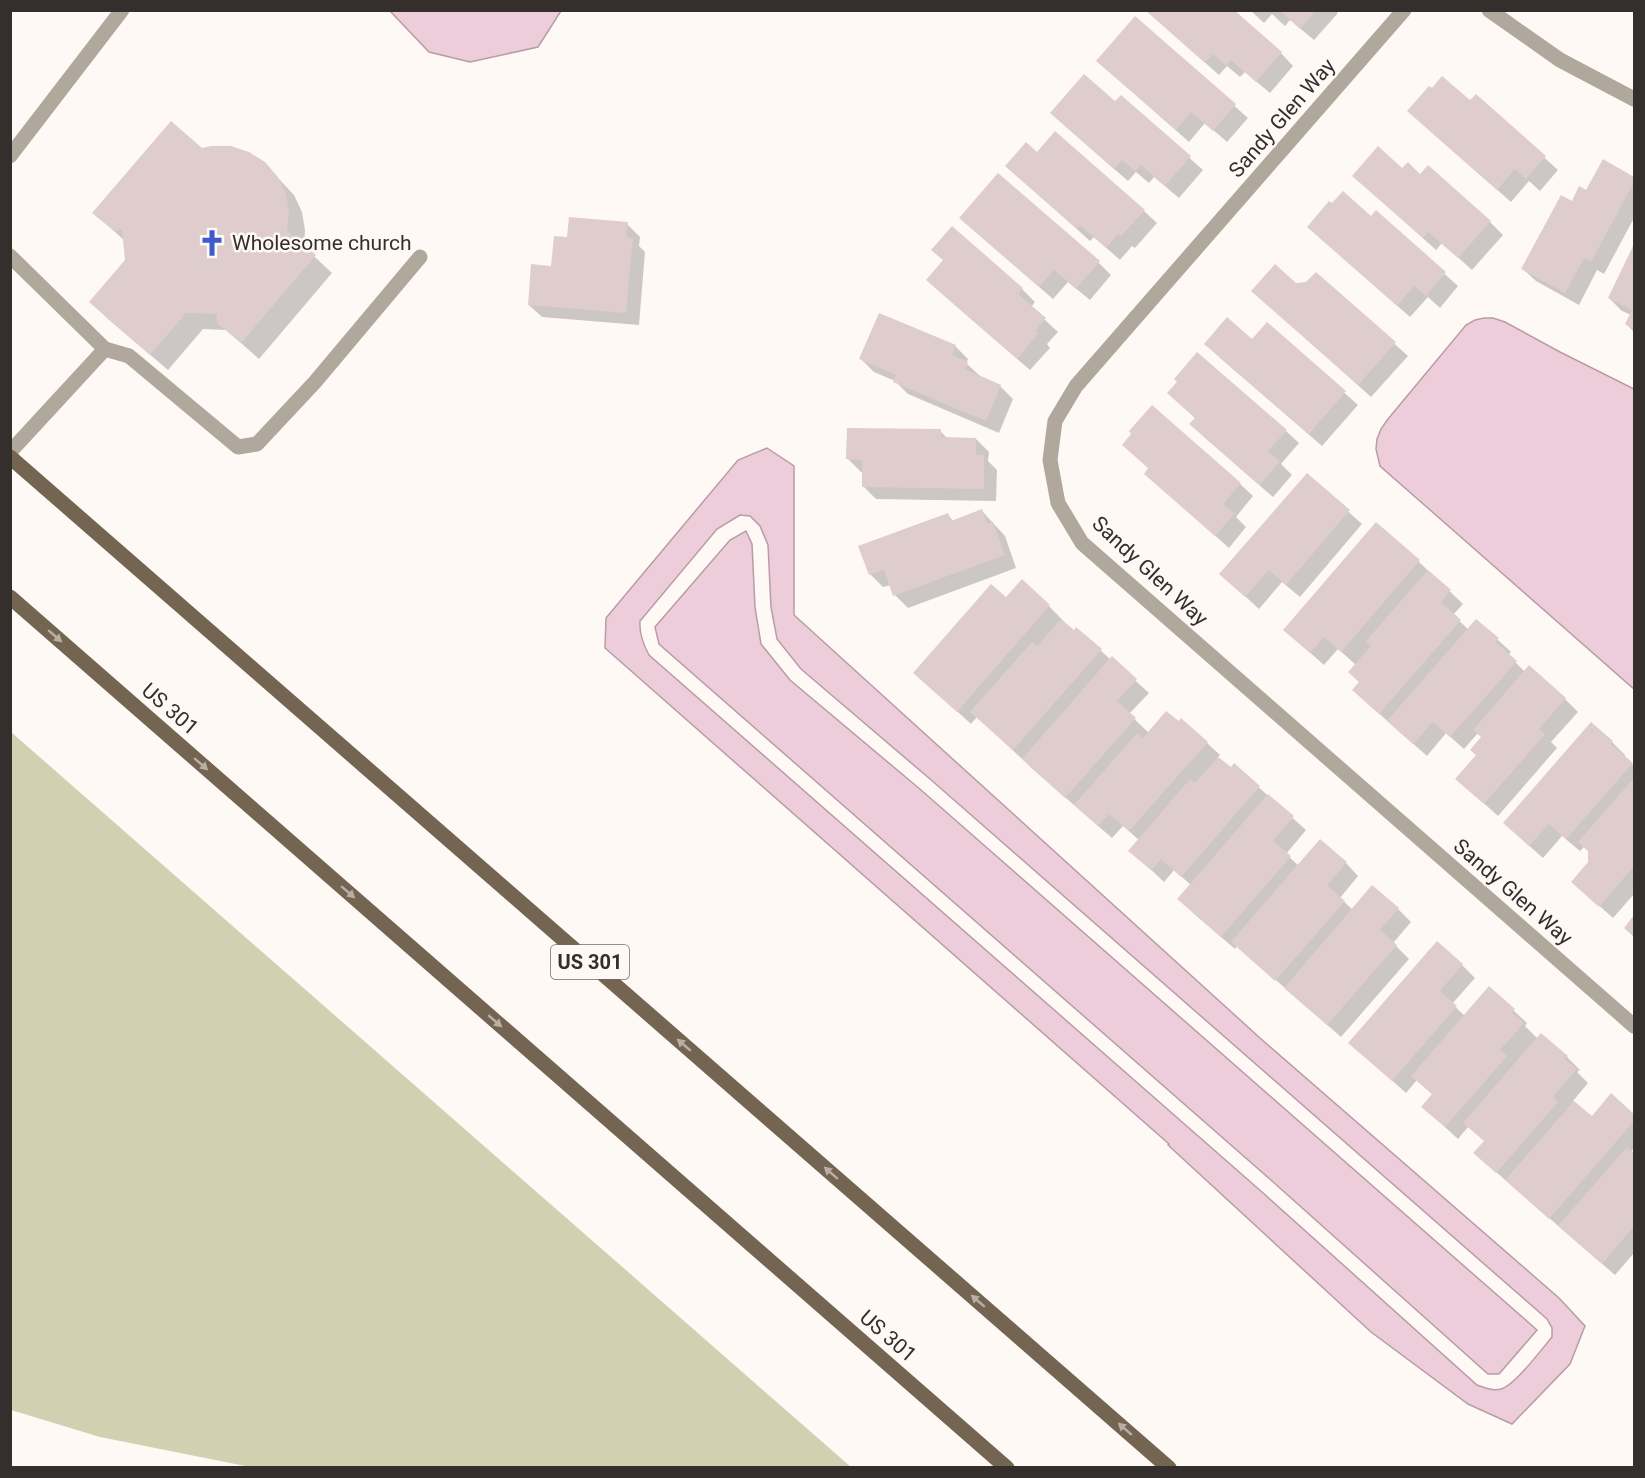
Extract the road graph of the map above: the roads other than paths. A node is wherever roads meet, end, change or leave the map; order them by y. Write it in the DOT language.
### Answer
graph roads {
  1 [pos="122,10"];
  2 [pos="1404,10"];
  3 [pos="1489,10"];
  4 [pos="1635,99"];
  5 [pos="10,156"];
  6 [pos="10,256"];
  7 [pos="420,257"];
  8 [pos="105,349"];
  9 [pos="10,452"];
  10 [pos="10,457"];
  11 [pos="10,597"];
  12 [pos="1635,1026"];
  13 [pos="1007,1467"];
  14 [pos="1169,1467"];
  1 -- 5 [label="street"];
  2 -- 12 [label="street, Sandy Glen Way"];
  3 -- 4 [label="street"];
  6 -- 8 [label="street"];
  7 -- 8 [label="street"];
  8 -- 9 [label="street"];
  14 -- 10 [label="main road, US 301, one-way"];
  11 -- 13 [label="main road, US 301 / US 301, one-way"];
}
